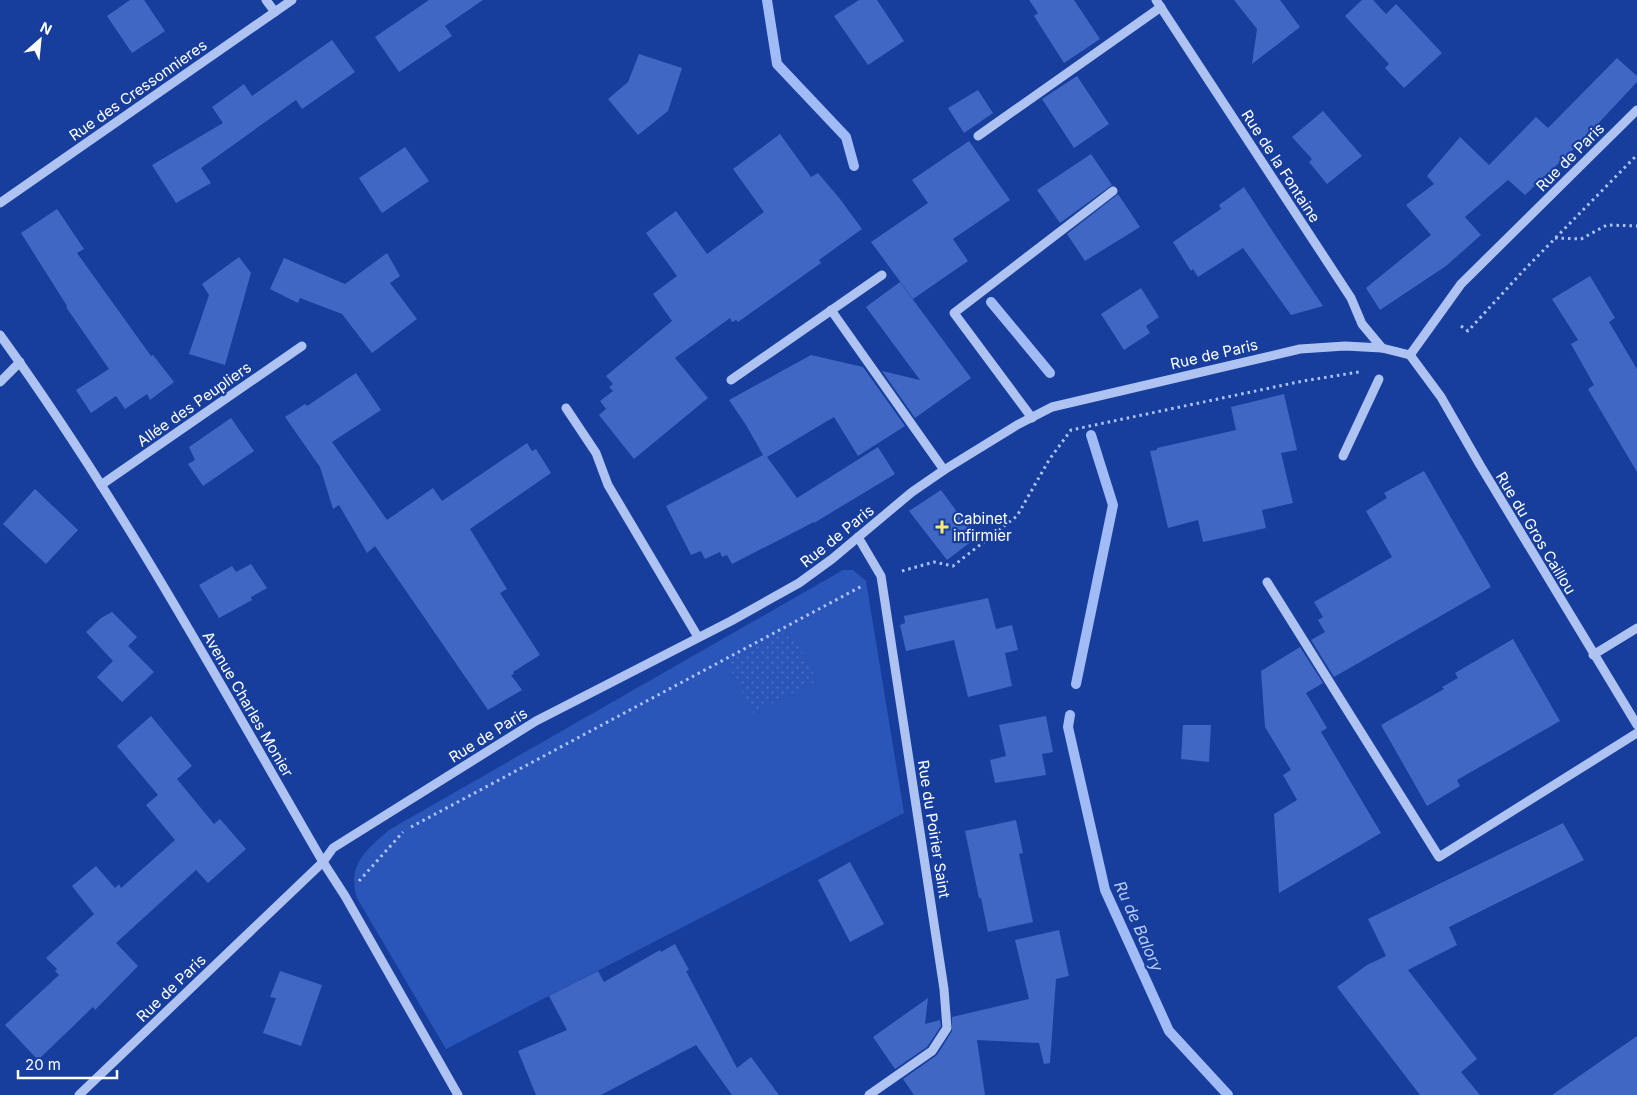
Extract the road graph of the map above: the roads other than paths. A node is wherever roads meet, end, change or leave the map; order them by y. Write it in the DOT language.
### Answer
graph roads {
  1 [pos="266,0"];
  2 [pos="292,0"];
  3 [pos="1159,4"];
  4 [pos="275,12"];
  5 [pos="1637,110"];
  6 [pos="978,136"];
  7 [pos="1113,191"];
  8 [pos="0,203"];
  9 [pos="882,275"];
  10 [pos="831,310"];
  11 [pos="0,335"];
  12 [pos="302,346"];
  13 [pos="1382,348"];
  14 [pos="1410,355"];
  15 [pos="20,362"];
  16 [pos="1380,379"];
  17 [pos="731,380"];
  18 [pos="0,382"];
  19 [pos="566,408"];
  20 [pos="1032,418"];
  21 [pos="1343,456"];
  22 [pos="944,470"];
  23 [pos="101,484"];
  24 [pos="858,537"];
  25 [pos="1266,582"];
  26 [pos="1637,628"];
  27 [pos="698,637"];
  28 [pos="1593,655"];
  29 [pos="1637,725"];
  30 [pos="1637,733"];
  31 [pos="323,862"];
  32 [pos="79,1095"];
  33 [pos="458,1095"];
  34 [pos="868,1095"];
  1 -- 4 [label="street"];
  2 -- 4 [label="street, Rue des Cressonnieres"];
  3 -- 6 [label="street"];
  3 -- 13 [label="street, Rue de la Fontaine"];
  4 -- 8 [label="street, Rue des Cressonnieres"];
  5 -- 14 [label="street, Rue de Paris"];
  7 -- 20 [label="street"];
  9 -- 10 [label="street"];
  10 -- 17 [label="street"];
  10 -- 22 [label="street"];
  11 -- 15 [label="street, Avenue Charles Monier"];
  12 -- 23 [label="street, Allée des Peupliers"];
  13 -- 14 [label="street, Rue de Paris"];
  13 -- 20 [label="street, Rue de Paris"];
  14 -- 28 [label="street, Rue du Gros Caillou"];
  15 -- 18 [label="street"];
  15 -- 23 [label="street, Avenue Charles Monier"];
  16 -- 21 [label="street"];
  19 -- 27 [label="street"];
  20 -- 22 [label="street, Rue de Paris"];
  22 -- 24 [label="street, Rue de Paris"];
  23 -- 31 [label="street, Avenue Charles Monier"];
  24 -- 27 [label="street, Rue de Paris"];
  24 -- 34 [label="street, Rue du Poirier Saint"];
  25 -- 30 [label="street"];
  26 -- 28 [label="street"];
  27 -- 31 [label="street, Rue de Paris"];
  28 -- 29 [label="street, Rue du Gros Caillou"];
  31 -- 32 [label="street, Rue de Paris"];
  31 -- 33 [label="street, Avenue Charles Monier"];
}
